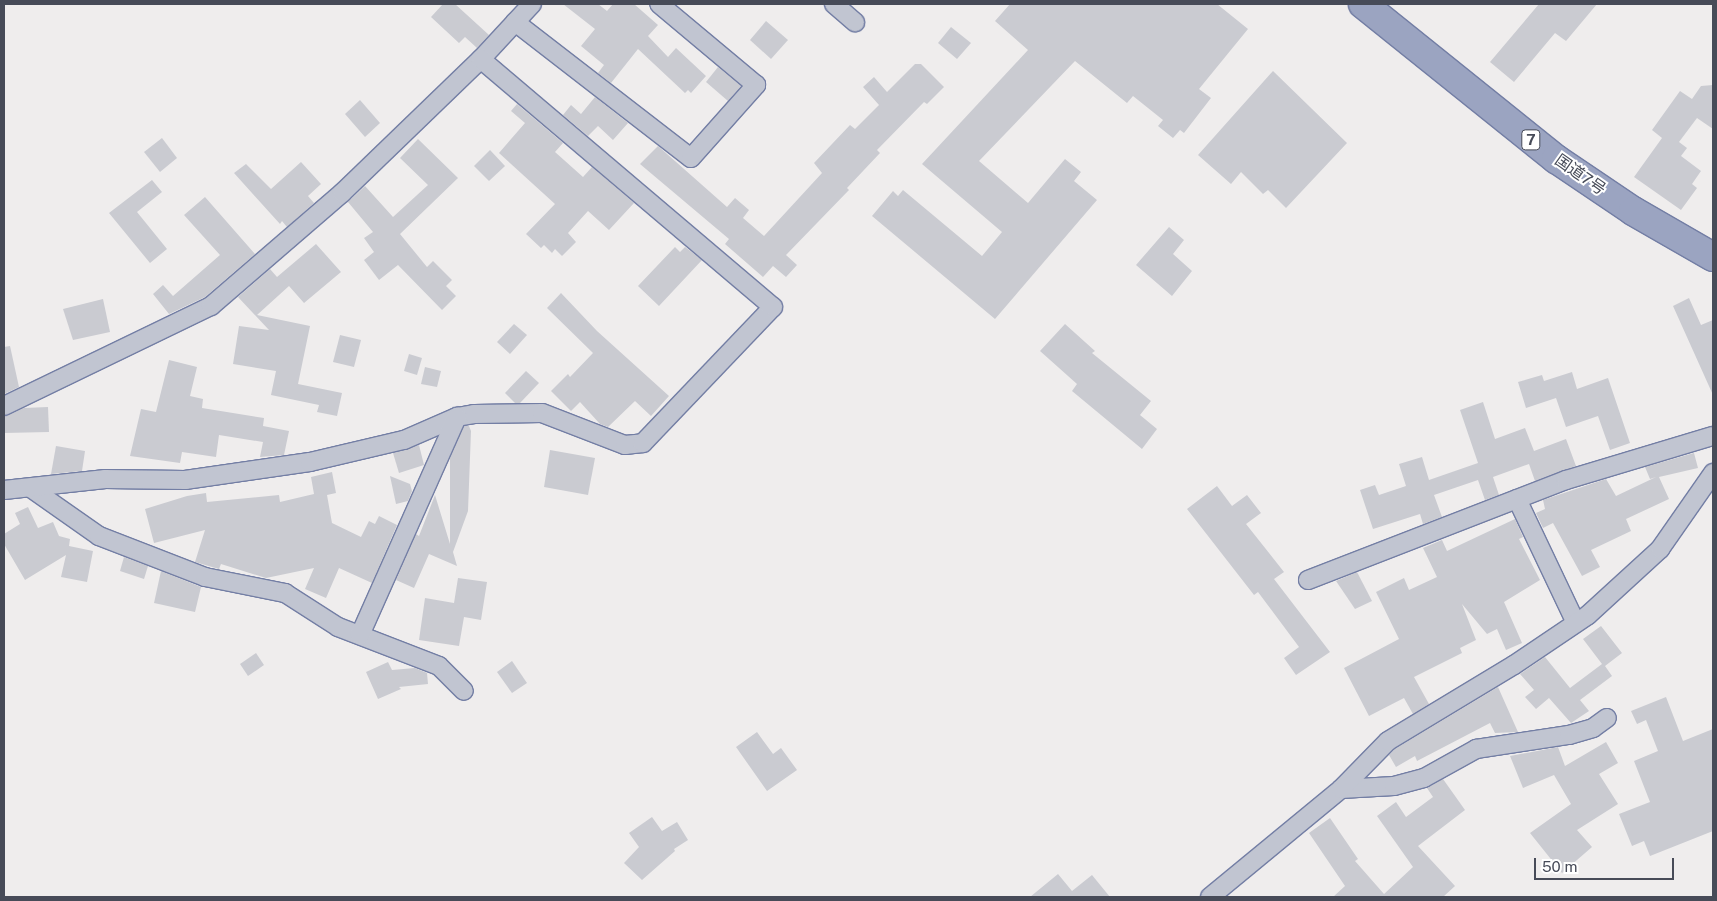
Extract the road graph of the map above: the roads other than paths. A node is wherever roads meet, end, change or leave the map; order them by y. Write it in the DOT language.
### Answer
graph roads {
  1 [pos="532,4"];
  2 [pos="659,4"];
  3 [pos="834,4"];
  4 [pos="1363,4"];
  5 [pos="515,22"];
  6 [pos="855,22"];
  7 [pos="481,59"];
  8 [pos="1713,257"];
  9 [pos="4,406"];
  10 [pos="457,418"];
  11 [pos="1713,436"];
  12 [pos="1713,473"];
  13 [pos="32,489"];
  14 [pos="4,490"];
  15 [pos="1517,499"];
  16 [pos="1308,580"];
  17 [pos="1576,623"];
  18 [pos="360,635"];
  19 [pos="464,691"];
  20 [pos="1607,718"];
  21 [pos="1341,789"];
  22 [pos="1219,896"];
  1 -- 5 [label="street"];
  2 -- 5 [label="street"];
  3 -- 6 [label="street"];
  4 -- 8 [label="highway, 国道7号 / 7"];
  5 -- 7 [label="street"];
  7 -- 9 [label="street"];
  7 -- 10 [label="street"];
  10 -- 13 [label="street"];
  10 -- 18 [label="street"];
  11 -- 15 [label="street"];
  12 -- 17 [label="street"];
  13 -- 14 [label="street"];
  13 -- 18 [label="street"];
  15 -- 16 [label="street"];
  15 -- 17 [label="street"];
  17 -- 21 [label="street"];
  18 -- 19 [label="street"];
  20 -- 21 [label="street"];
  21 -- 22 [label="street"];
}
